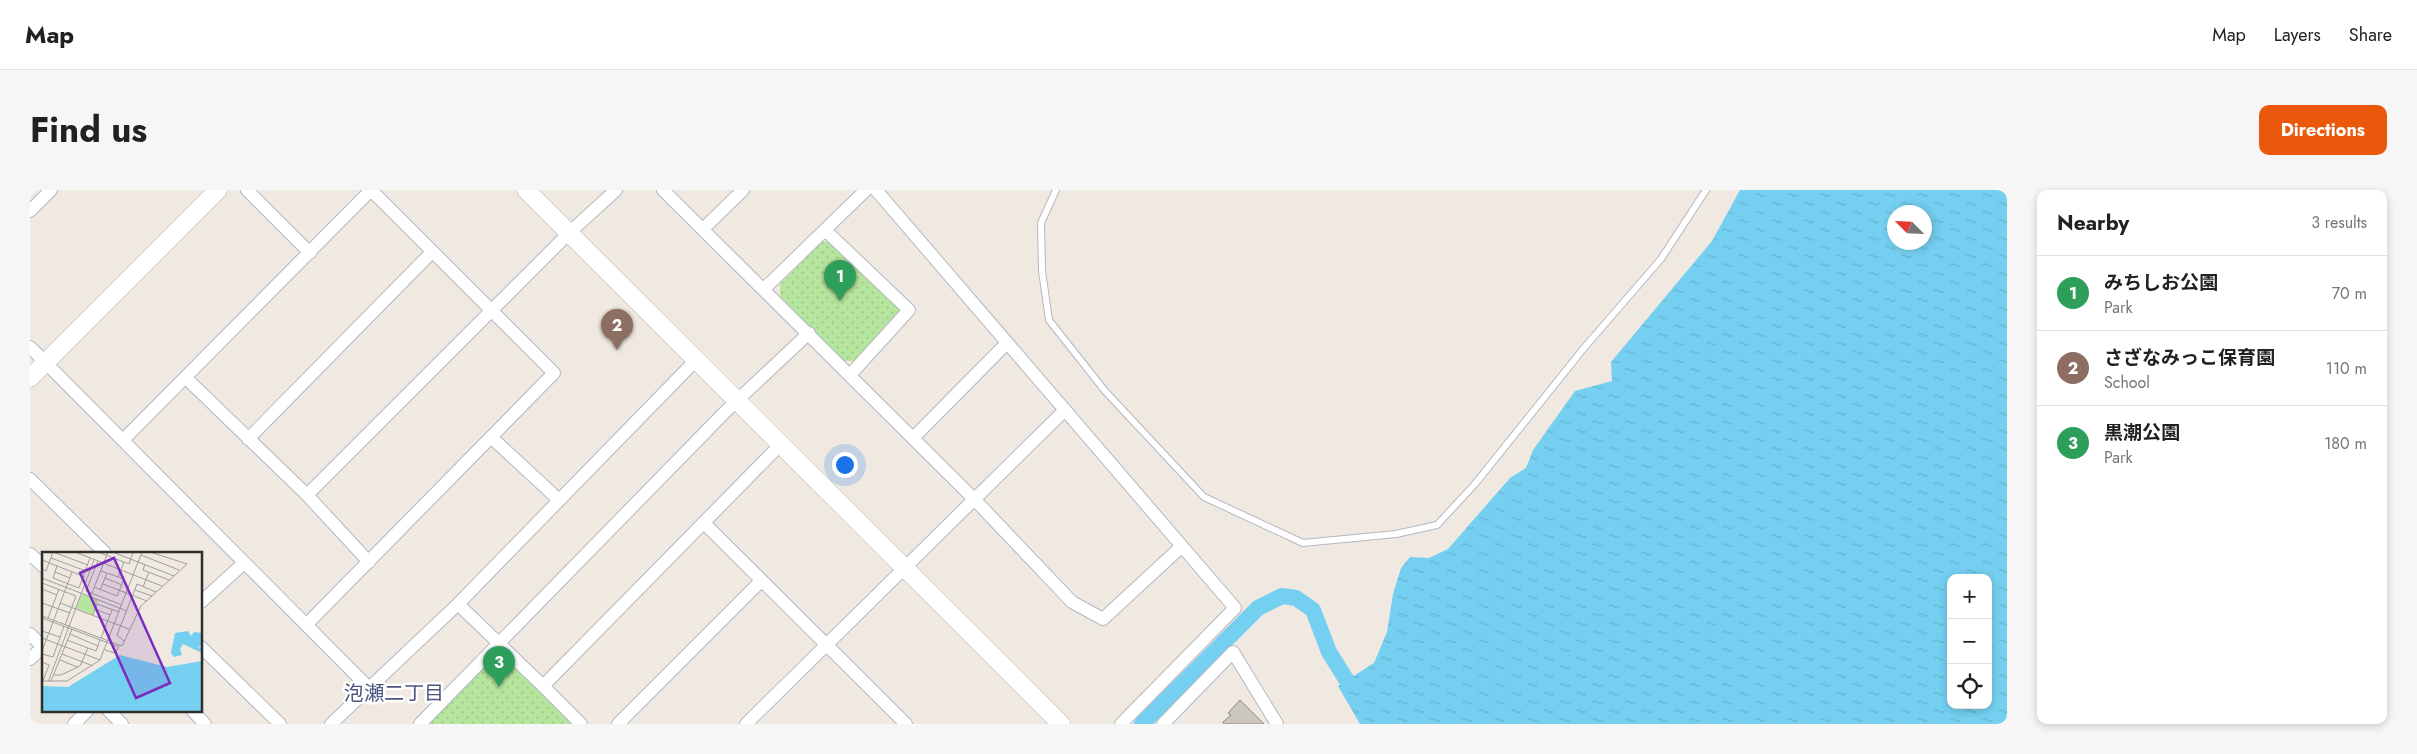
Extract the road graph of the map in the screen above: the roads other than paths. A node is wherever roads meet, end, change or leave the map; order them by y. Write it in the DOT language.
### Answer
graph roads {
  1 [pos="51,190"];
  2 [pos="218,190"];
  3 [pos="247,190"];
  4 [pos="526,190"];
  5 [pos="616,190"];
  6 [pos="663,190"];
  7 [pos="743,190"];
  8 [pos="866,190"];
  9 [pos="876,190"];
  10 [pos="1056,190"];
  11 [pos="1706,190"];
  12 [pos="32,207"];
  13 [pos="702,229"];
  14 [pos="825,230"];
  15 [pos="569,233"];
  16 [pos="432,252"];
  17 [pos="310,253"];
  18 [pos="764,289"];
  19 [pos="490,311"];
  20 [pos="809,333"];
  21 [pos="1007,343"];
  22 [pos="30,347"];
  23 [pos="696,360"];
  24 [pos="46,362"];
  25 [pos="850,374"];
  26 [pos="30,378"];
  27 [pos="186,378"];
  28 [pos="737,400"];
  29 [pos="1065,410"];
  30 [pos="491,437"];
  31 [pos="248,438"];
  32 [pos="913,438"];
  33 [pos="123,440"];
  34 [pos="781,444"];
  35 [pos="30,479"];
  36 [pos="306,495"];
  37 [pos="974,499"];
  38 [pos="559,500"];
  39 [pos="704,523"];
  40 [pos="1182,546"];
  41 [pos="104,552"];
  42 [pos="30,554"];
  43 [pos="244,562"];
  44 [pos="369,562"];
  45 [pos="42,565"];
  46 [pos="905,568"];
  47 [pos="762,581"];
  48 [pos="202,601"];
  49 [pos="458,604"];
  50 [pos="306,625"];
  51 [pos="30,634"];
  52 [pos="499,644"];
  53 [pos="827,645"];
  54 [pos="42,646"];
  55 [pos="42,648"];
  56 [pos="202,648"];
  57 [pos="30,659"];
  58 [pos="543,686"];
  59 [pos="368,687"];
  60 [pos="86,712"];
  61 [pos="110,712"];
  62 [pos="194,712"];
  63 [pos="74,724"];
  64 [pos="122,724"];
  65 [pos="205,724"];
  66 [pos="280,724"];
  67 [pos="331,724"];
  68 [pos="420,724"];
  69 [pos="581,724"];
  70 [pos="618,724"];
  71 [pos="746,724"];
  72 [pos="906,724"];
  73 [pos="1061,724"];
  74 [pos="1121,724"];
  75 [pos="1163,724"];
  76 [pos="1277,724"];
  1 -- 12 [label="street"];
  2 -- 24 [label="street"];
  3 -- 17 [label="street"];
  4 -- 15 [label="street"];
  5 -- 15 [label="street"];
  6 -- 13 [label="street"];
  7 -- 13 [label="street"];
  8 -- 14 [label="street"];
  9 -- 21 [label="street"];
  10 -- 11 [label="lane"];
  13 -- 18 [label="street"];
  14 -- 18 [label="street"];
  14 -- 25 [label="street"];
  15 -- 19 [label="street"];
  15 -- 23 [label="street"];
  16 -- 17 [label="street"];
  16 -- 19 [label="street"];
  16 -- 31 [label="street"];
  17 -- 27 [label="street"];
  18 -- 20 [label="street"];
  19 -- 30 [label="street"];
  19 -- 36 [label="street"];
  20 -- 25 [label="street"];
  20 -- 28 [label="street"];
  21 -- 29 [label="street"];
  21 -- 32 [label="street"];
  22 -- 24 [label="street"];
  23 -- 28 [label="street"];
  23 -- 38 [label="street"];
  24 -- 26 [label="street"];
  24 -- 33 [label="street"];
  25 -- 32 [label="street"];
  27 -- 31 [label="street"];
  27 -- 33 [label="street"];
  28 -- 34 [label="street"];
  28 -- 52 [label="street"];
  29 -- 37 [label="street"];
  29 -- 40 [label="street"];
  30 -- 38 [label="street"];
  30 -- 44 [label="street"];
  31 -- 36 [label="street"];
  32 -- 37 [label="street"];
  33 -- 43 [label="street"];
  34 -- 39 [label="street"];
  34 -- 46 [label="street"];
  35 -- 41 [label="street"];
  36 -- 44 [label="street"];
  37 -- 40 [label="street"];
  37 -- 46 [label="street"];
  38 -- 49 [label="street"];
  39 -- 47 [label="street"];
  39 -- 58 [label="street"];
  40 -- 74 [label="street"];
  42 -- 45 [label="street"];
  43 -- 48 [label="street"];
  43 -- 50 [label="street"];
  44 -- 50 [label="street"];
  46 -- 53 [label="street"];
  46 -- 73 [label="street"];
  47 -- 53 [label="street"];
  47 -- 70 [label="street"];
  49 -- 52 [label="street"];
  49 -- 59 [label="street"];
  50 -- 59 [label="street"];
  51 -- 54 [label="street"];
  52 -- 58 [label="street"];
  52 -- 68 [label="street"];
  53 -- 71 [label="street"];
  53 -- 72 [label="street"];
  55 -- 57 [label="street"];
  56 -- 66 [label="street"];
  58 -- 69 [label="street"];
  59 -- 67 [label="street"];
  60 -- 63 [label="street"];
  61 -- 64 [label="street"];
  62 -- 65 [label="street"];
  75 -- 76 [label="street"];
}
